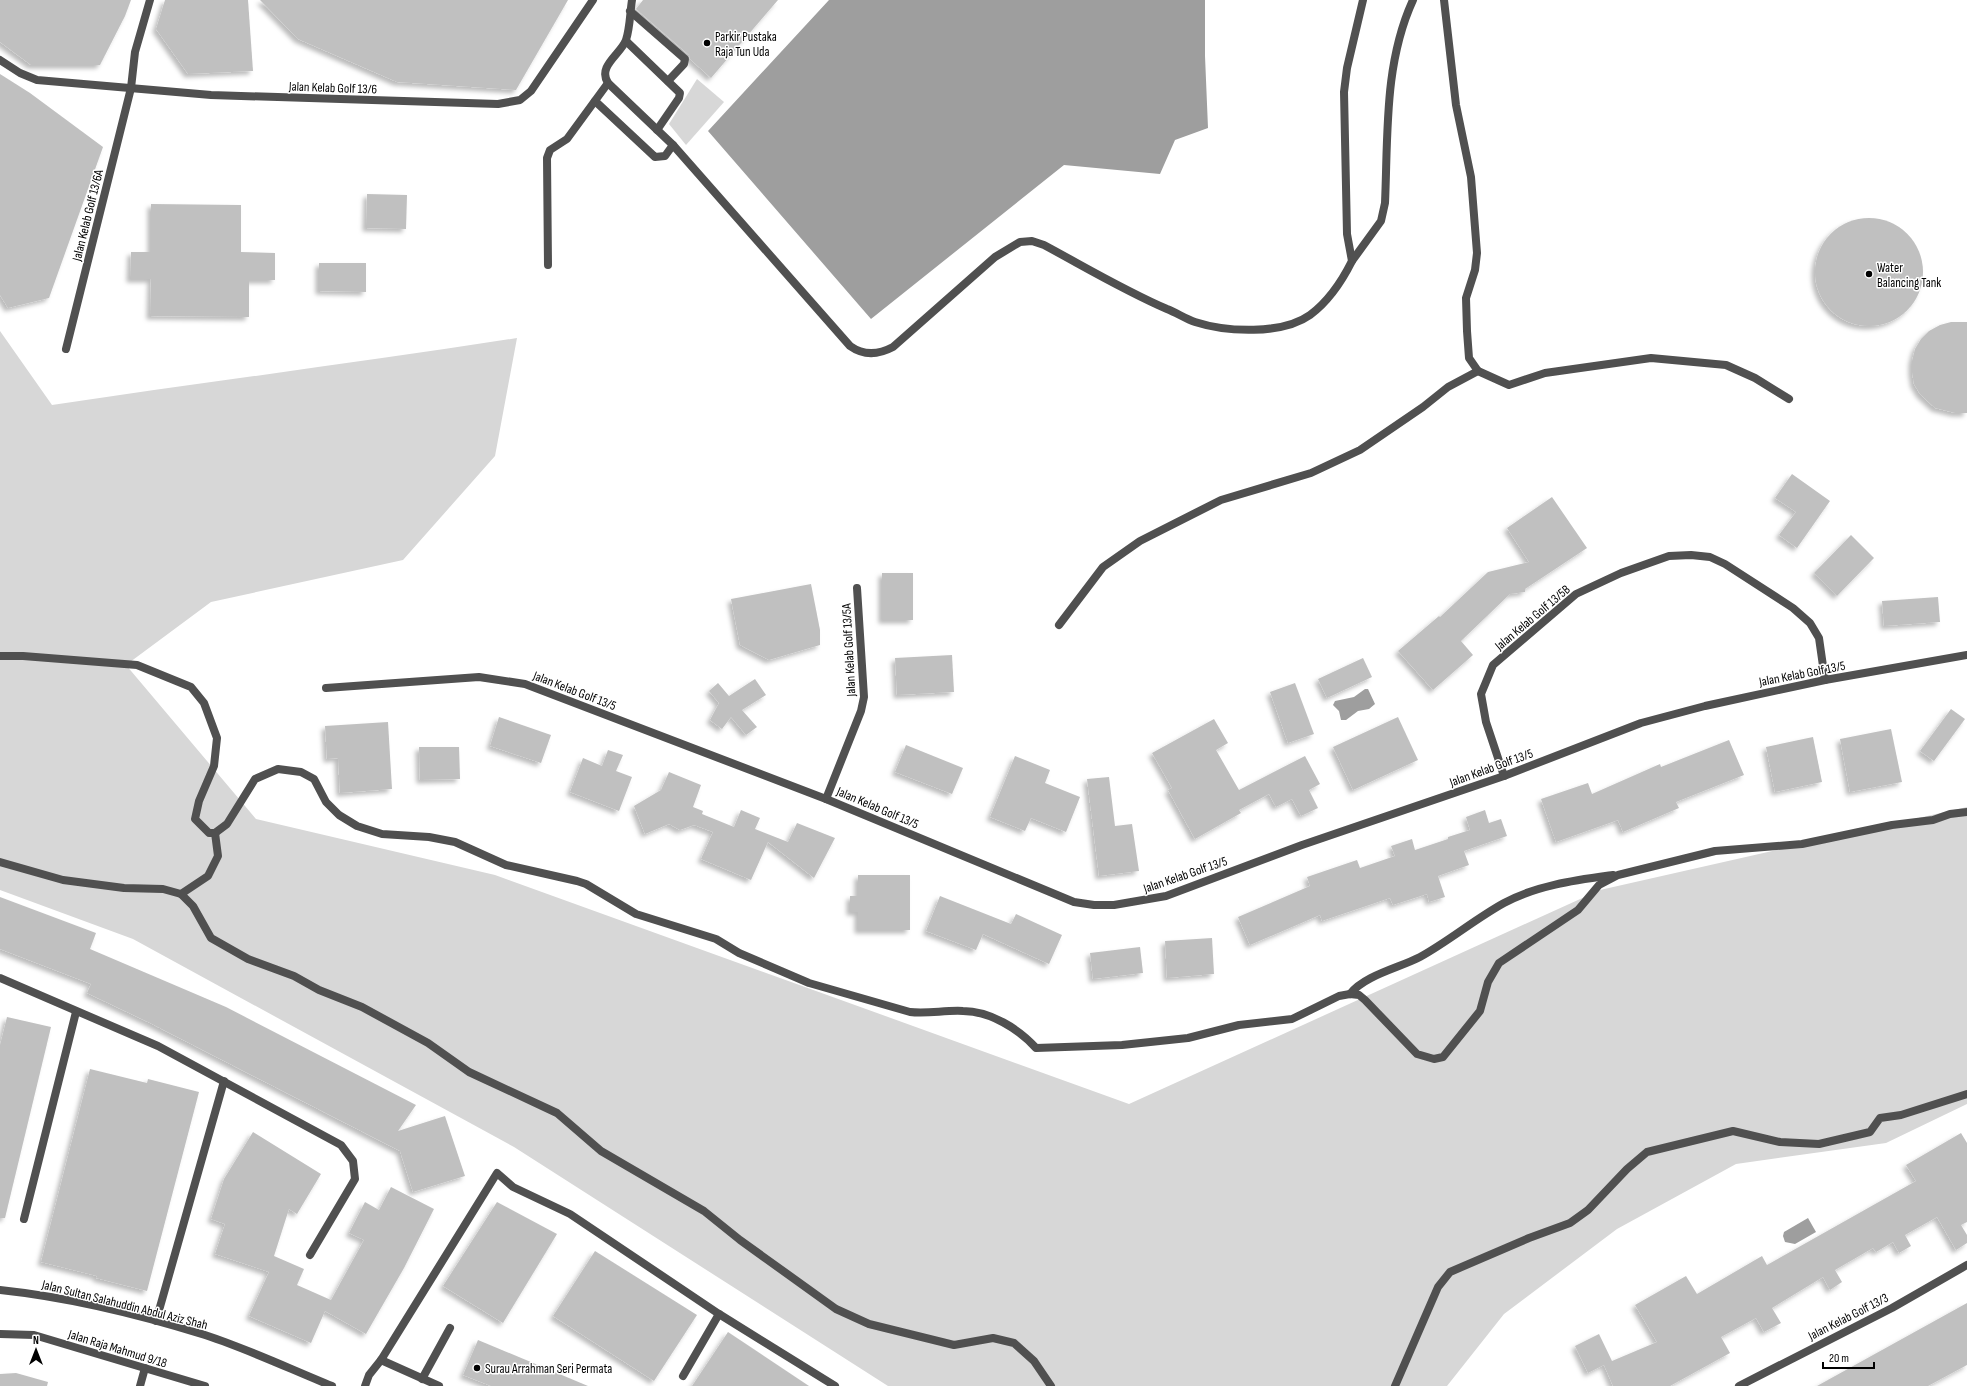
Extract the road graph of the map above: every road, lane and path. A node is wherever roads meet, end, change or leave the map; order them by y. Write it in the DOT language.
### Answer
graph roads {
  1 [pos="150,0"];
  2 [pos="593,0"];
  3 [pos="632,0"];
  4 [pos="1363,0"];
  5 [pos="1413,0"];
  6 [pos="1444,0"];
  7 [pos="630,11"];
  8 [pos="626,41"];
  9 [pos="0,60"];
  10 [pos="668,81"];
  11 [pos="608,83"];
  12 [pos="131,88"];
  13 [pos="595,101"];
  14 [pos="657,130"];
  15 [pos="673,145"];
  16 [pos="1352,261"];
  17 [pos="548,265"];
  18 [pos="66,349"];
  19 [pos="1478,371"];
  20 [pos="1789,399"];
  21 [pos="857,588"];
  22 [pos="1059,624"];
  23 [pos="1967,655"];
  24 [pos="0,656"];
  25 [pos="1825,680"];
  26 [pos="326,688"];
  27 [pos="1504,776"];
  28 [pos="826,799"];
  29 [pos="1967,812"];
  30 [pos="216,833"];
  31 [pos="0,862"];
  32 [pos="1618,875"];
  33 [pos="181,894"];
  34 [pos="0,978"];
  35 [pos="1350,994"];
  36 [pos="76,1012"];
  37 [pos="224,1081"];
  38 [pos="1967,1094"];
  39 [pos="24,1219"];
  40 [pos="310,1255"];
  41 [pos="1967,1265"];
  42 [pos="0,1290"];
  43 [pos="718,1314"];
  44 [pos="156,1321"];
  45 [pos="450,1328"];
  46 [pos="0,1334"];
  47 [pos="380,1360"];
  48 [pos="145,1368"];
  49 [pos="683,1376"];
  50 [pos="422,1379"];
  51 [pos="140,1386"];
  52 [pos="205,1386"];
  53 [pos="332,1386"];
  54 [pos="365,1386"];
  55 [pos="439,1386"];
  56 [pos="835,1386"];
  57 [pos="1051,1386"];
  58 [pos="1395,1386"];
  59 [pos="1739,1386"];
  1 -- 12 [label="street, Jalan Kelab Golf 13/6A"];
  2 -- 12 [label="street, Jalan Kelab Golf 13/6"];
  3 -- 7 [label="street"];
  4 -- 16 [label="street"];
  5 -- 16 [label="street"];
  6 -- 19 [label="street"];
  7 -- 8 [label="street"];
  7 -- 10 [label="street"];
  8 -- 10 [label="street"];
  8 -- 11 [label="street"];
  9 -- 12 [label="street, Jalan Kelab Golf 13/6"];
  10 -- 14 [label="street"];
  11 -- 13 [label="street"];
  11 -- 14 [label="street"];
  12 -- 18 [label="street, Jalan Kelab Golf 13/6A"];
  13 -- 15 [label="street"];
  13 -- 17 [label="street"];
  14 -- 15 [label="street"];
  15 -- 16 [label="street"];
  19 -- 20 [label="street"];
  19 -- 22 [label="street"];
  21 -- 28 [label="street, Jalan Kelab Golf 13/5A"];
  23 -- 25 [label="street, Jalan Kelab Golf 13/5"];
  24 -- 30 [label="street"];
  25 -- 27 [label="street, Jalan Kelab Golf 13/5"];
  25 -- 27 [label="street, Jalan Kelab Golf 13/5B"];
  26 -- 28 [label="street, Jalan Kelab Golf 13/5"];
  27 -- 28 [label="street, Jalan Kelab Golf 13/5"];
  29 -- 32 [label="street"];
  30 -- 33 [label="street"];
  30 -- 35 [label="street"];
  31 -- 33 [label="street"];
  32 -- 35 [label="street"];
  32 -- 35 [label="street"];
  33 -- 57 [label="street"];
  34 -- 36 [label="street"];
  36 -- 37 [label="street"];
  36 -- 39 [label="street"];
  37 -- 40 [label="street"];
  37 -- 44 [label="street"];
  38 -- 58 [label="street"];
  41 -- 59 [label="street, Jalan Kelab Golf 13/3"];
  42 -- 44 [label="street, Jalan Sultan Salahuddin Abdul Aziz Shah"];
  43 -- 47 [label="street"];
  43 -- 49 [label="street"];
  43 -- 56 [label="street"];
  44 -- 53 [label="street, Jalan Sultan Salahuddin Abdul Aziz Shah"];
  45 -- 50 [label="street"];
  46 -- 48 [label="street, Jalan Raja Mahmud 9/18"];
  47 -- 50 [label="street"];
  47 -- 54 [label="street"];
  48 -- 51 [label="street"];
  48 -- 52 [label="street, Jalan Raja Mahmud 9/18"];
  50 -- 55 [label="street"];
}
